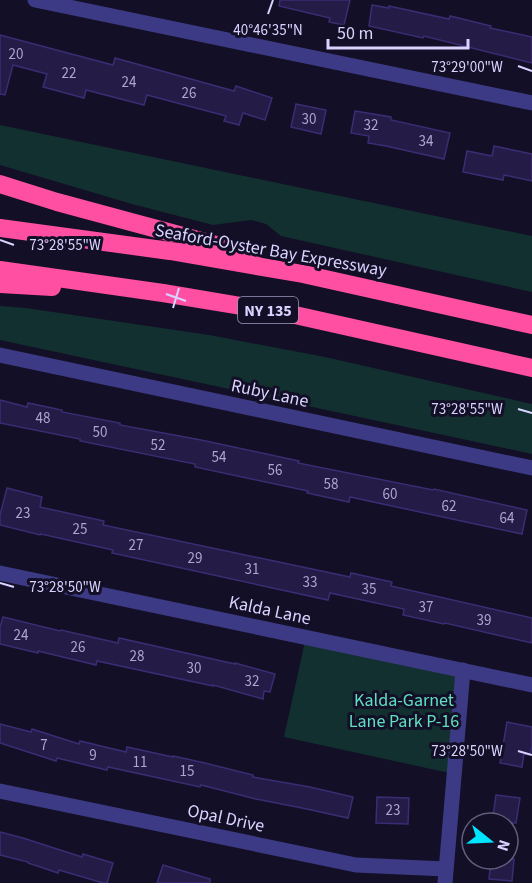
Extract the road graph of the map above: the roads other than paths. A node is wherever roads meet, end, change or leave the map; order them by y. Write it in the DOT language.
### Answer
graph roads {
  1 [pos="35,0"];
  2 [pos="532,103"];
  3 [pos="0,184"];
  4 [pos="0,228"];
  5 [pos="0,270"];
  6 [pos="0,284"];
  7 [pos="163,292"];
  8 [pos="441,304"];
  9 [pos="532,325"];
  10 [pos="0,355"];
  11 [pos="532,368"];
  12 [pos="532,468"];
  13 [pos="0,573"];
  14 [pos="463,670"];
  15 [pos="532,685"];
  16 [pos="0,791"];
  17 [pos="445,876"];
  1 -- 2 [label="street"];
  3 -- 8 [label="highway"];
  4 -- 8 [label="highway, Seaford-Oyster Bay Expressway / NY 135"];
  5 -- 7 [label="highway, NY 135"];
  6 -- 7 [label="highway"];
  7 -- 11 [label="highway, NY 135"];
  8 -- 9 [label="highway, Seaford-Oyster Bay Expressway / NY 135"];
  10 -- 12 [label="street, Ruby Lane"];
  13 -- 14 [label="street, Kalda Lane"];
  14 -- 15 [label="street, Kalda Lane"];
  14 -- 17 [label="street"];
  16 -- 17 [label="street, Opal Drive"];
}
